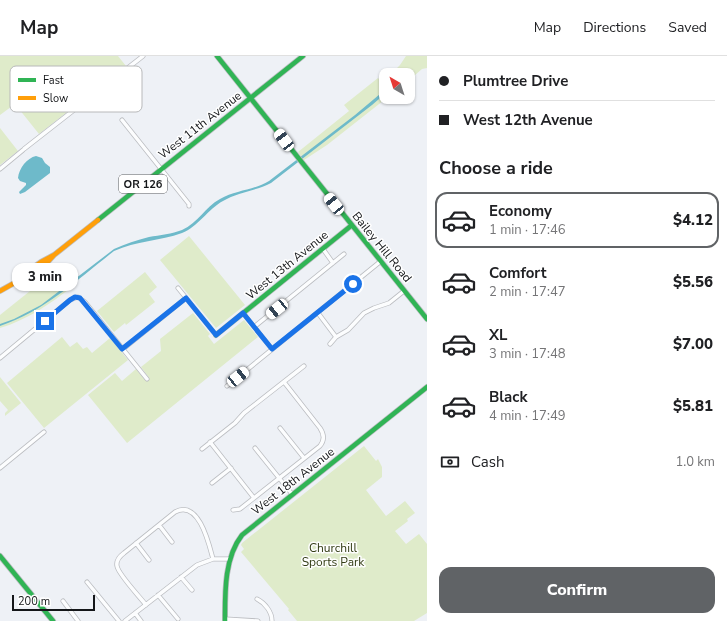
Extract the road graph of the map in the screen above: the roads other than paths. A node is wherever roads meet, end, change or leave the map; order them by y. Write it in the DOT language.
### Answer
graph roads {
  1 [pos="143,56"];
  2 [pos="218,56"];
  3 [pos="302,56"];
  4 [pos="130,66"];
  5 [pos="251,97"];
  6 [pos="72,112"];
  7 [pos="122,120"];
  8 [pos="161,168"];
  9 [pos="0,169"];
  10 [pos="189,206"];
  11 [pos="352,226"];
  12 [pos="322,249"];
  13 [pos="344,254"];
  14 [pos="381,261"];
  15 [pos="333,263"];
  16 [pos="178,288"];
  17 [pos="404,290"];
  18 [pos="0,291"];
  19 [pos="186,298"];
  20 [pos="243,313"];
  21 [pos="318,313"];
  22 [pos="427,319"];
  23 [pos="254,327"];
  24 [pos="216,335"];
  25 [pos="336,337"];
  26 [pos="330,344"];
  27 [pos="122,349"];
  28 [pos="272,349"];
  29 [pos="0,358"];
  30 [pos="304,366"];
  31 [pos="147,379"];
  32 [pos="284,382"];
  33 [pos="227,386"];
  34 [pos="427,387"];
  35 [pos="280,428"];
  36 [pos="44,432"];
  37 [pos="210,442"];
  38 [pos="255,448"];
  39 [pos="202,449"];
  40 [pos="304,458"];
  41 [pos="0,468"];
  42 [pos="231,468"];
  43 [pos="279,478"];
  44 [pos="212,483"];
  45 [pos="292,494"];
  46 [pos="254,498"];
  47 [pos="233,510"];
  48 [pos="159,525"];
  49 [pos="172,542"];
  50 [pos="136,543"];
  51 [pos="0,556"];
  52 [pos="213,559"];
  53 [pos="229,559"];
  54 [pos="149,560"];
  55 [pos="181,577"];
  56 [pos="87,582"];
  57 [pos="192,590"];
  58 [pos="158,595"];
  59 [pos="257,599"];
  60 [pos="63,601"];
  61 [pos="146,605"];
  62 [pos="135,613"];
  63 [pos="178,619"];
  64 [pos="225,620"];
  65 [pos="53,621"];
  66 [pos="78,621"];
  67 [pos="119,621"];
  68 [pos="125,621"];
  69 [pos="142,621"];
  70 [pos="258,621"];
  71 [pos="272,621"];
  1 -- 4 [label="street"];
  2 -- 5 [label="main road, Bailey Hill Road"];
  3 -- 5 [label="main road, West 11th Avenue / OR 126"];
  5 -- 8 [label="main road, West 11th Avenue / OR 126"];
  5 -- 11 [label="main road, Bailey Hill Road"];
  6 -- 9 [label="street"];
  7 -- 8 [label="street"];
  8 -- 10 [label="street"];
  8 -- 18 [label="main road, West 11th Avenue / OR 126"];
  11 -- 12 [label="main road, West 13th Avenue"];
  11 -- 14 [label="main road, Bailey Hill Road"];
  12 -- 15 [label="street"];
  12 -- 20 [label="main road, West 13th Avenue"];
  13 -- 15 [label="street"];
  14 -- 17 [label="main road, Bailey Hill Road"];
  14 -- 21 [label="street"];
  15 -- 23 [label="street"];
  16 -- 19 [label="street"];
  17 -- 22 [label="main road, Bailey Hill Road"];
  17 -- 25 [label="street"];
  19 -- 24 [label="street"];
  19 -- 27 [label="street"];
  20 -- 23 [label="street"];
  20 -- 24 [label="main road, West 13th Avenue"];
  21 -- 25 [label="street"];
  21 -- 28 [label="street"];
  23 -- 28 [label="street"];
  25 -- 26 [label="street"];
  27 -- 29 [label="street"];
  27 -- 31 [label="street"];
  28 -- 33 [label="street"];
  30 -- 32 [label="street"];
  32 -- 37 [label="street"];
  32 -- 40 [label="street"];
  34 -- 45 [label="main road, West 18th Avenue"];
  35 -- 40 [label="street"];
  36 -- 41 [label="street"];
  37 -- 39 [label="street"];
  37 -- 42 [label="street"];
  38 -- 43 [label="street"];
  40 -- 43 [label="street"];
  42 -- 44 [label="street"];
  42 -- 46 [label="street"];
  43 -- 45 [label="street"];
  43 -- 46 [label="street"];
  45 -- 53 [label="main road, West 18th Avenue"];
  46 -- 47 [label="street"];
  48 -- 49 [label="street"];
  48 -- 50 [label="street"];
  48 -- 52 [label="street"];
  50 -- 54 [label="street"];
  50 -- 61 [label="street"];
  51 -- 65 [label="main road"];
  52 -- 53 [label="street"];
  52 -- 55 [label="street"];
  53 -- 64 [label="main road, West 18th Avenue"];
  55 -- 57 [label="street"];
  55 -- 58 [label="street"];
  56 -- 67 [label="street"];
  58 -- 61 [label="street"];
  58 -- 63 [label="street"];
  59 -- 71 [label="street"];
  60 -- 66 [label="street"];
  61 -- 62 [label="street"];
  62 -- 68 [label="street"];
  62 -- 69 [label="street"];
  64 -- 70 [label="street"];
}
